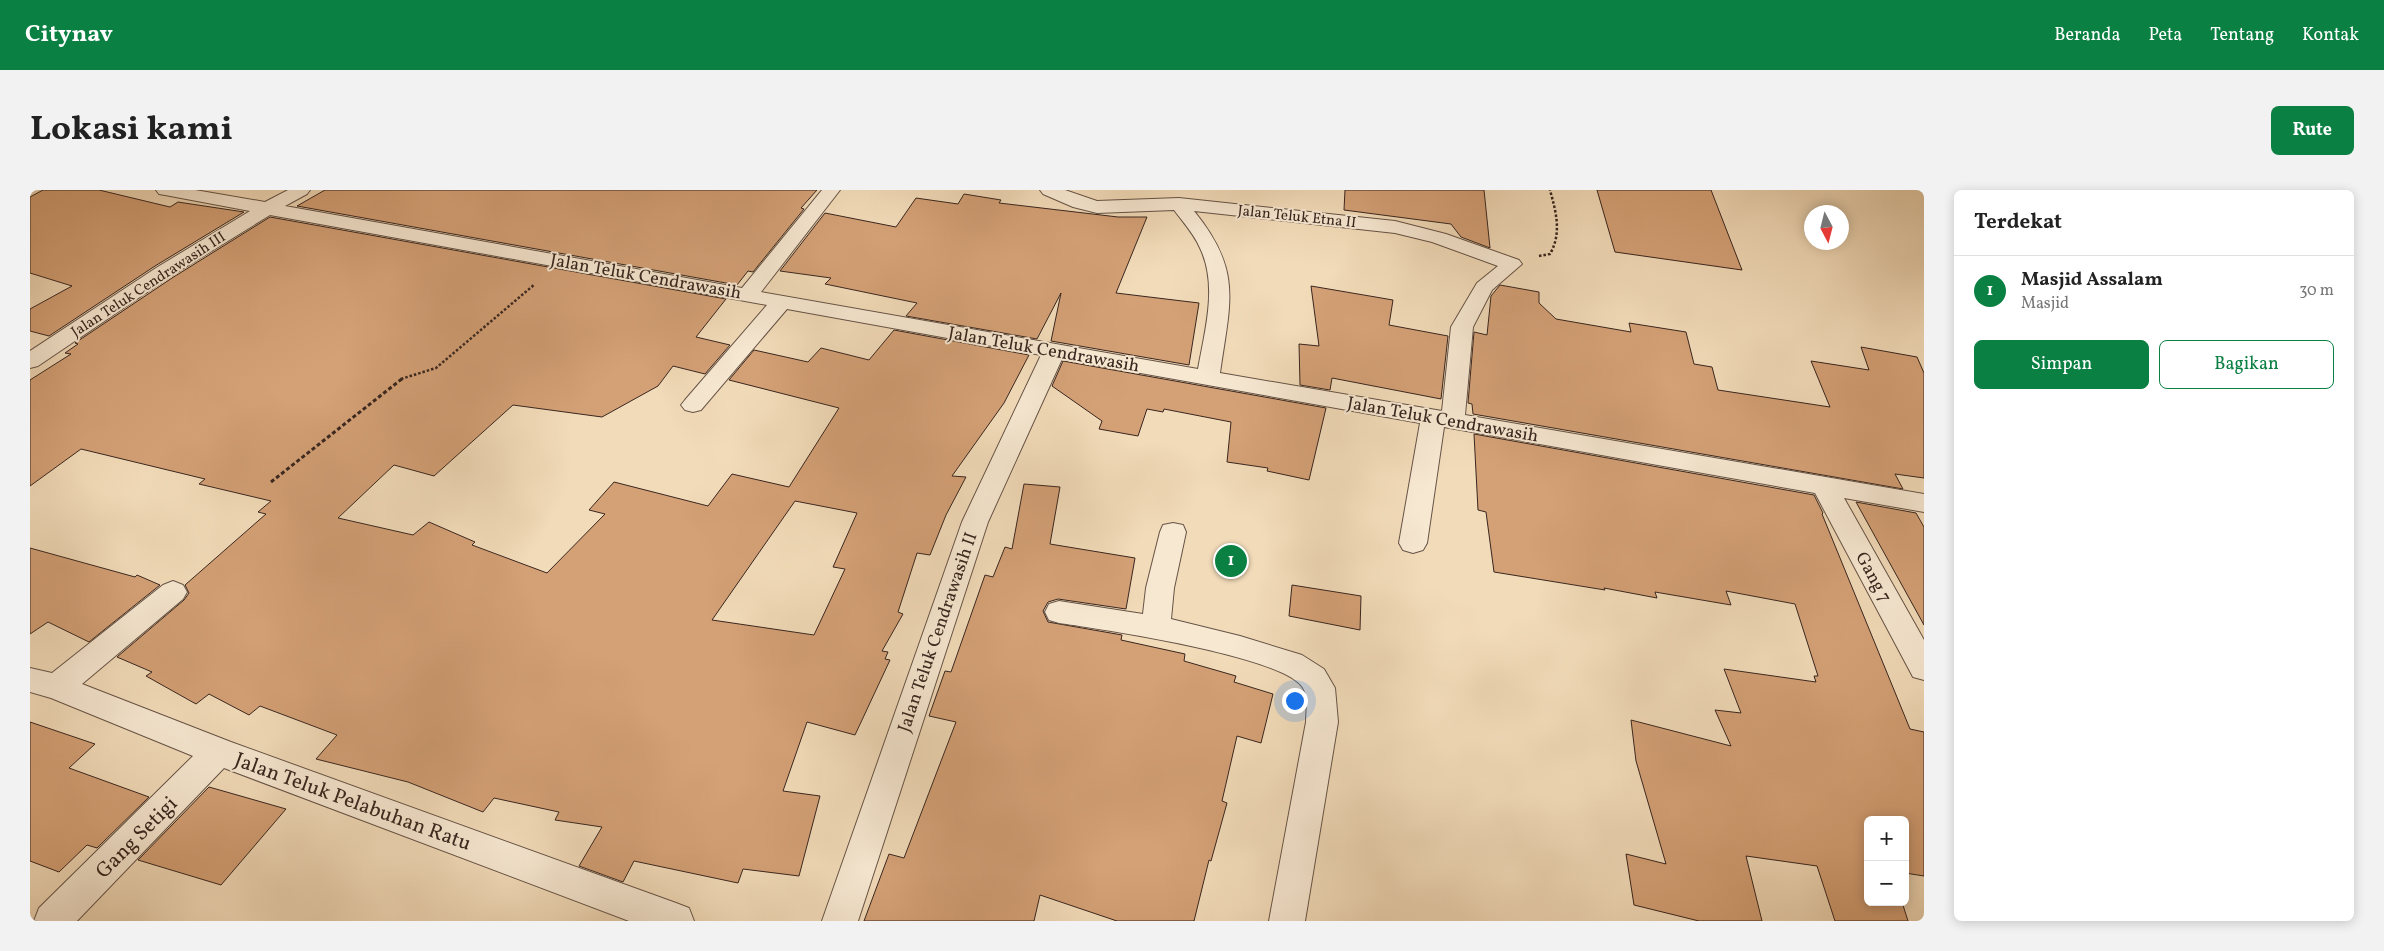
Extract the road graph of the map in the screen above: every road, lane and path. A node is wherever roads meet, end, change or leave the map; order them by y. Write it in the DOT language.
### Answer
graph roads {
  1 [pos="165,190"];
  2 [pos="301,190"];
  3 [pos="831,190"];
  4 [pos="1049,190"];
  5 [pos="1550,190"];
  6 [pos="1179,204"];
  7 [pos="267,208"];
  8 [pos="562,261"];
  9 [pos="1512,264"];
  10 [pos="748,295"];
  11 [pos="782,301"];
  12 [pos="1054,351"];
  13 [pos="30,361"];
  14 [pos="1208,377"];
  15 [pos="693,405"];
  16 [pos="1443,419"];
  17 [pos="271,482"];
  18 [pos="1824,485"];
  19 [pos="1924,503"];
  20 [pos="1173,532"];
  21 [pos="1413,543"];
  22 [pos="173,592"];
  23 [pos="1059,612"];
  24 [pos="1156,626"];
  25 [pos="1924,668"];
  26 [pos="39,685"];
  27 [pos="219,752"];
  28 [pos="52,921"];
  29 [pos="676,921"];
  30 [pos="840,921"];
  31 [pos="1287,921"];
  1 -- 7 [label="street, Jalan Teluk Cendrawasih"];
  2 -- 7 [label="street, Jalan Teluk Cendrawasih III"];
  3 -- 10 [label="street"];
  4 -- 6 [label="street, Jalan Teluk Etna II"];
  5 -- 9 [label="path"];
  6 -- 9 [label="street, Jalan Teluk Etna II"];
  6 -- 14 [label="street"];
  7 -- 8 [label="street, Jalan Teluk Cendrawasih"];
  7 -- 13 [label="street, Jalan Teluk Cendrawasih III"];
  8 -- 10 [label="street, Jalan Teluk Cendrawasih"];
  8 -- 17 [label="path"];
  9 -- 16 [label="street"];
  10 -- 11 [label="street, Jalan Teluk Cendrawasih"];
  11 -- 12 [label="street, Jalan Teluk Cendrawasih"];
  11 -- 15 [label="street"];
  12 -- 14 [label="street, Jalan Teluk Cendrawasih"];
  12 -- 30 [label="street, Jalan Teluk Cendrawasih II"];
  14 -- 16 [label="street, Jalan Teluk Cendrawasih"];
  16 -- 18 [label="street, Jalan Teluk Cendrawasih"];
  16 -- 21 [label="street"];
  18 -- 19 [label="street, Jalan Teluk Cendrawasih"];
  18 -- 25 [label="street, Gang 7"];
  20 -- 24 [label="street"];
  22 -- 26 [label="street"];
  23 -- 24 [label="street"];
  24 -- 31 [label="street"];
  26 -- 27 [label="street, Jalan Teluk Pelabuhan Ratu"];
  27 -- 28 [label="street, Gang Setigi"];
  27 -- 29 [label="street, Jalan Teluk Pelabuhan Ratu"];
}
